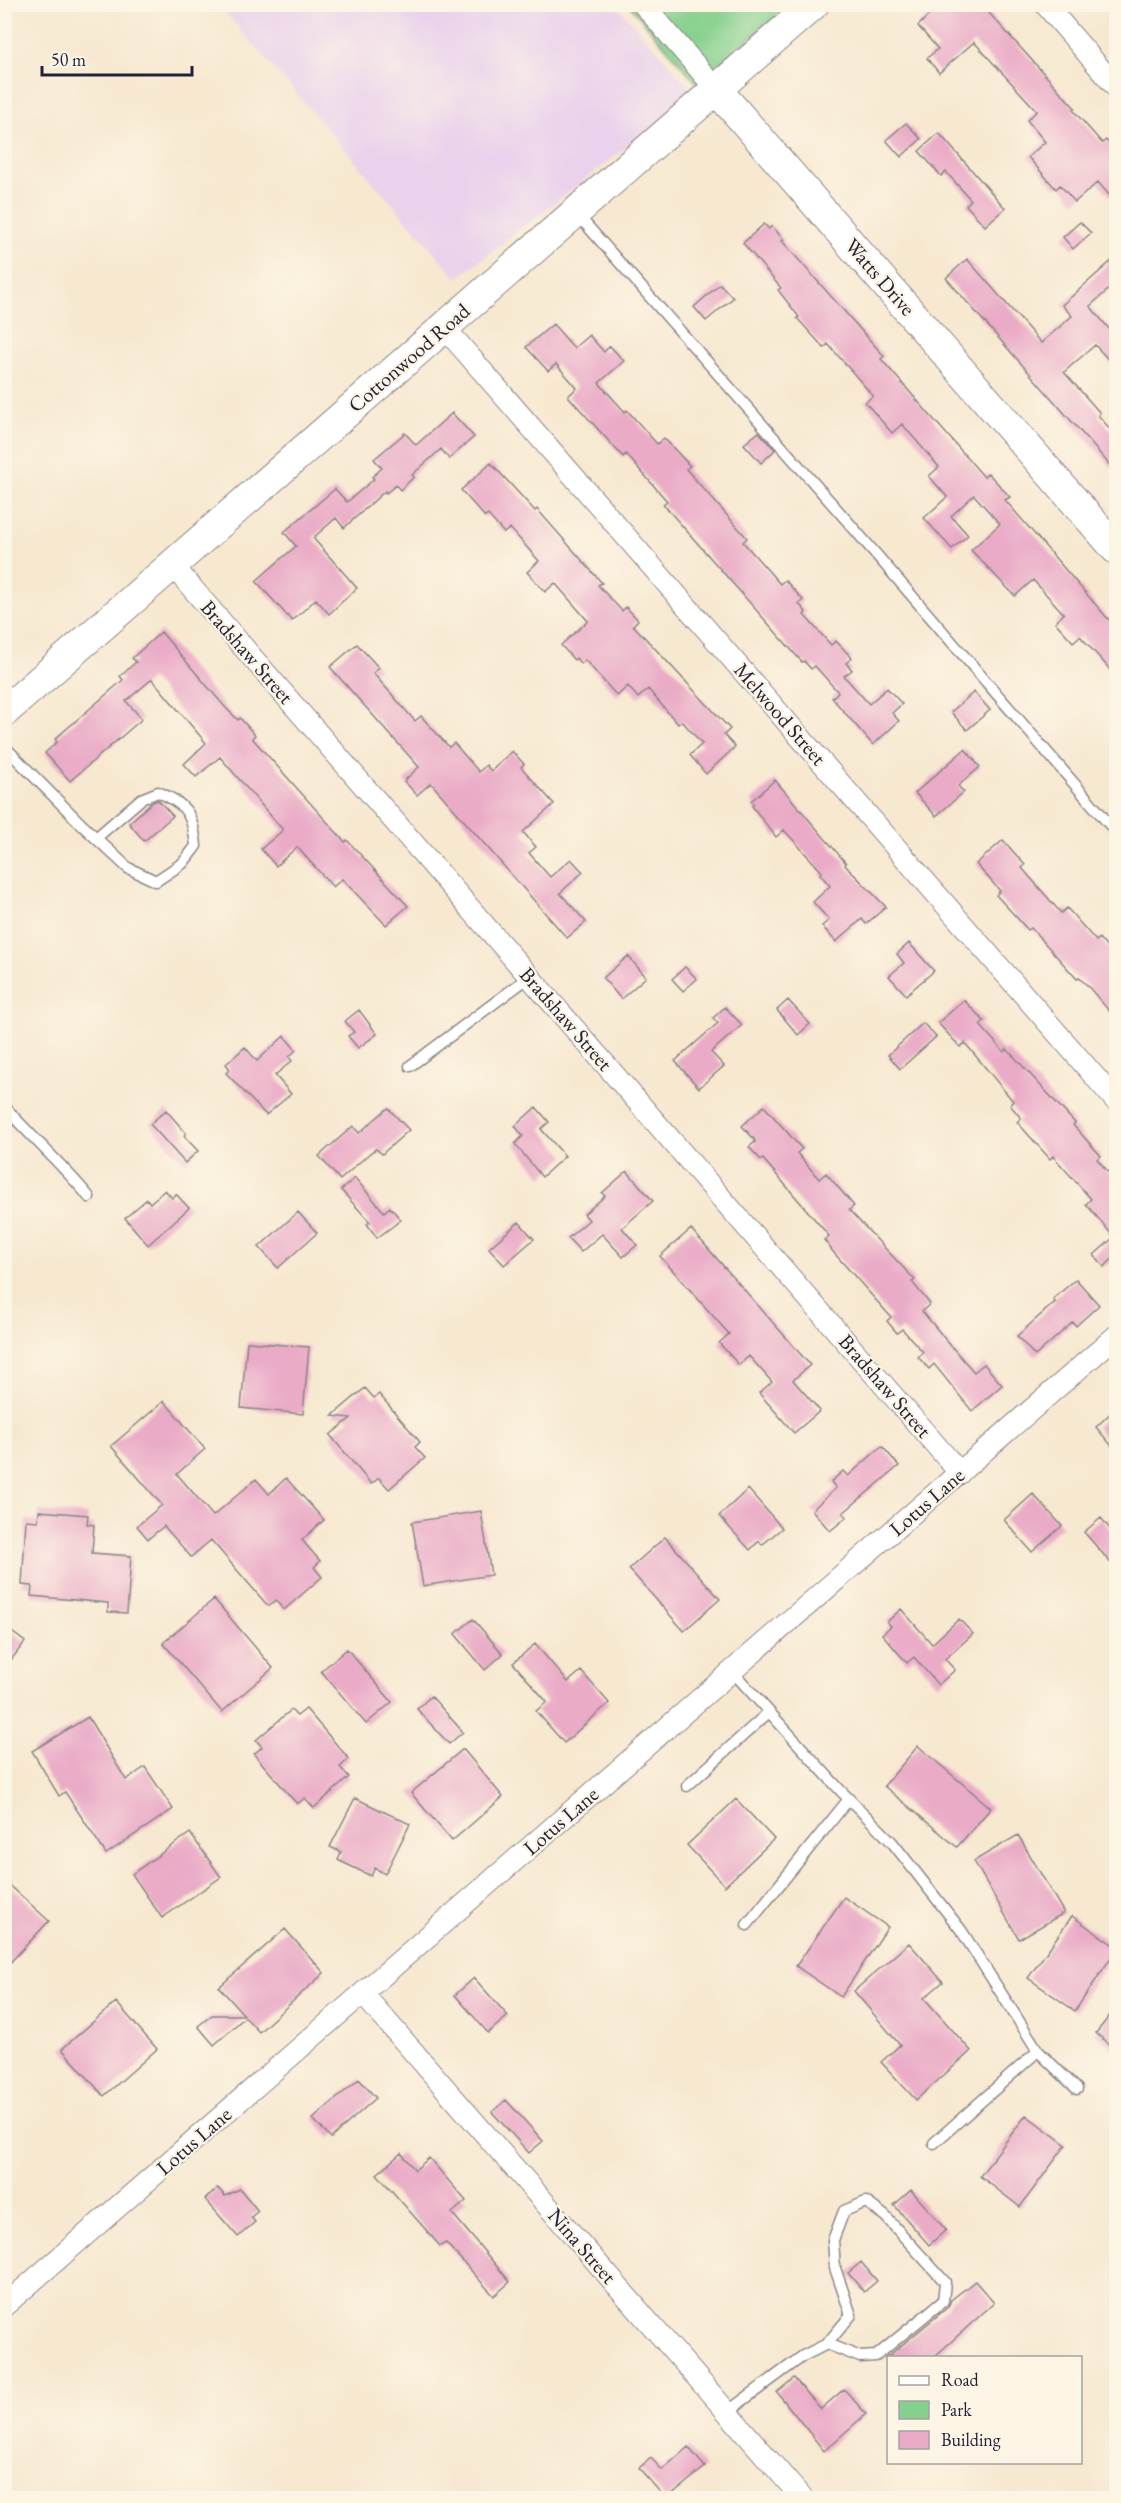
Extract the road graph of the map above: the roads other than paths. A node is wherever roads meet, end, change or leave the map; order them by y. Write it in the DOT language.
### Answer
graph roads {
  1 [pos="643,4"];
  2 [pos="814,4"];
  3 [pos="1045,4"];
  4 [pos="1116,87"];
  5 [pos="717,90"];
  6 [pos="576,213"];
  7 [pos="444,327"];
  8 [pos="1116,549"];
  9 [pos="172,565"];
  10 [pos="4,712"];
  11 [pos="4,746"];
  12 [pos="1116,832"];
  13 [pos="96,838"];
  14 [pos="529,977"];
  15 [pos="410,1066"];
  16 [pos="1116,1101"];
  17 [pos="4,1107"];
  18 [pos="89,1197"];
  19 [pos="1116,1336"];
  20 [pos="960,1473"];
  21 [pos="732,1671"];
  22 [pos="769,1712"];
  23 [pos="687,1786"];
  24 [pos="849,1799"];
  25 [pos="747,1925"];
  26 [pos="363,1994"];
  27 [pos="1038,2051"];
  28 [pos="1077,2089"];
  29 [pos="934,2143"];
  30 [pos="4,2306"];
  31 [pos="827,2344"];
  32 [pos="727,2412"];
  33 [pos="802,2499"];
  1 -- 5 [label="street, Watts Drive"];
  2 -- 5 [label="street, Cottonwood Road"];
  3 -- 4 [label="street"];
  5 -- 6 [label="street, Cottonwood Road"];
  5 -- 8 [label="street, Watts Drive"];
  6 -- 7 [label="street, Cottonwood Road"];
  6 -- 12 [label="lane"];
  7 -- 9 [label="street, Cottonwood Road"];
  7 -- 16 [label="street, Melwood Street"];
  9 -- 10 [label="street, Cottonwood Road"];
  9 -- 14 [label="street, Bradshaw Street"];
  11 -- 13 [label="lane"];
  13 -- 13 [label="lane"];
  14 -- 15 [label="lane"];
  14 -- 20 [label="street, Bradshaw Street"];
  17 -- 18 [label="lane"];
  19 -- 20 [label="street, Lotus Lane"];
  20 -- 21 [label="street, Lotus Lane"];
  21 -- 22 [label="lane"];
  21 -- 26 [label="street, Lotus Lane"];
  22 -- 23 [label="lane"];
  22 -- 24 [label="lane"];
  24 -- 25 [label="lane"];
  24 -- 27 [label="lane"];
  26 -- 30 [label="street, Lotus Lane"];
  26 -- 32 [label="street, Nina Street"];
  27 -- 28 [label="lane"];
  27 -- 29 [label="lane"];
  31 -- 31 [label="lane"];
  31 -- 32 [label="lane"];
  32 -- 33 [label="street, Nina Street"];
}
